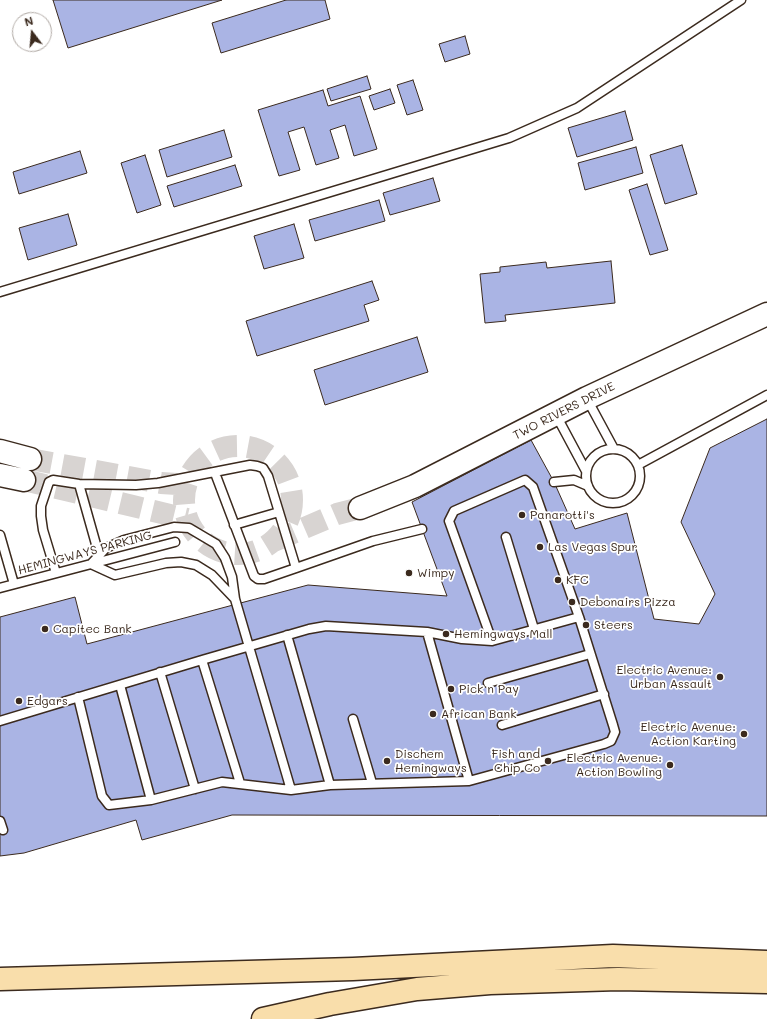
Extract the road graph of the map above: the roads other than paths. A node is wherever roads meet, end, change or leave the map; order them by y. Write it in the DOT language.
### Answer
graph roads {
  1 [pos="741,0"];
  2 [pos="0,292"];
  3 [pos="767,314"];
  4 [pos="767,395"];
  5 [pos="587,398"];
  6 [pos="556,415"];
  7 [pos="614,449"];
  8 [pos="0,451"];
  9 [pos="30,458"];
  10 [pos="638,466"];
  11 [pos="586,471"];
  12 [pos="215,473"];
  13 [pos="0,475"];
  14 [pos="24,480"];
  15 [pos="554,482"];
  16 [pos="79,484"];
  17 [pos="588,486"];
  18 [pos="360,508"];
  19 [pos="279,512"];
  20 [pos="234,525"];
  21 [pos="422,529"];
  22 [pos="0,535"];
  23 [pos="506,538"];
  24 [pos="175,542"];
  25 [pos="99,555"];
  26 [pos="91,564"];
  27 [pos="296,568"];
  28 [pos="56,573"];
  29 [pos="14,584"];
  30 [pos="0,588"];
  31 [pos="235,599"];
  32 [pos="579,617"];
  33 [pos="534,629"];
  34 [pos="426,632"];
  35 [pos="287,635"];
  36 [pos="492,641"];
  37 [pos="249,647"];
  38 [pos="590,654"];
  39 [pos="202,660"];
  40 [pos="160,672"];
  41 [pos="488,683"];
  42 [pos="120,684"];
  43 [pos="604,694"];
  44 [pos="78,697"];
  45 [pos="353,719"];
  46 [pos="0,721"];
  47 [pos="502,725"];
  48 [pos="469,781"];
  49 [pos="240,783"];
  50 [pos="372,784"];
  51 [pos="330,785"];
  52 [pos="195,789"];
  53 [pos="291,790"];
  54 [pos="151,800"];
  55 [pos="0,821"];
  56 [pos="3,830"];
  57 [pos="767,962"];
  58 [pos="0,979"];
  59 [pos="767,982"];
  60 [pos="263,1019"];
  1 -- 2 [label="lane"];
  3 -- 5 [label="main road, TWO RIVERS DRIVE"];
  4 -- 10 [label="lane"];
  5 -- 6 [label="main road, TWO RIVERS DRIVE"];
  5 -- 7 [label="lane"];
  6 -- 11 [label="lane"];
  6 -- 18 [label="main road, TWO RIVERS DRIVE"];
  7 -- 10 [label="lane"];
  7 -- 11 [label="lane"];
  8 -- 9 [label="main road"];
  10 -- 17 [label="lane"];
  11 -- 17 [label="lane"];
  12 -- 16 [label="lane"];
  12 -- 19 [label="lane"];
  12 -- 20 [label="lane"];
  13 -- 14 [label="main road"];
  15 -- 17 [label="lane"];
  16 -- 25 [label="lane"];
  16 -- 28 [label="lane"];
  19 -- 20 [label="lane"];
  19 -- 27 [label="lane"];
  20 -- 27 [label="lane"];
  21 -- 27 [label="lane"];
  22 -- 29 [label="lane"];
  23 -- 33 [label="lane"];
  24 -- 26 [label="lane, HEMINGWAYS PARKING"];
  25 -- 26 [label="lane"];
  25 -- 31 [label="lane"];
  26 -- 28 [label="lane, HEMINGWAYS PARKING"];
  26 -- 31 [label="lane"];
  28 -- 29 [label="lane, HEMINGWAYS PARKING"];
  29 -- 30 [label="lane, HEMINGWAYS PARKING"];
  31 -- 37 [label="lane"];
  32 -- 33 [label="lane"];
  32 -- 36 [label="lane"];
  32 -- 38 [label="lane"];
  33 -- 36 [label="lane"];
  34 -- 35 [label="lane"];
  34 -- 36 [label="lane"];
  34 -- 48 [label="lane"];
  35 -- 37 [label="lane"];
  35 -- 51 [label="lane"];
  37 -- 39 [label="lane"];
  37 -- 53 [label="lane"];
  38 -- 41 [label="lane"];
  38 -- 43 [label="lane"];
  39 -- 40 [label="lane"];
  39 -- 49 [label="lane"];
  40 -- 42 [label="lane"];
  40 -- 52 [label="lane"];
  42 -- 44 [label="lane"];
  42 -- 54 [label="lane"];
  43 -- 47 [label="lane"];
  43 -- 48 [label="lane"];
  44 -- 46 [label="lane"];
  44 -- 54 [label="lane"];
  45 -- 50 [label="lane"];
  48 -- 50 [label="lane"];
  49 -- 52 [label="lane"];
  49 -- 53 [label="lane"];
  50 -- 51 [label="lane"];
  51 -- 53 [label="lane"];
  52 -- 54 [label="lane"];
  55 -- 56 [label="lane"];
  57 -- 58 [label="highway"];
  59 -- 60 [label="highway"];
}
